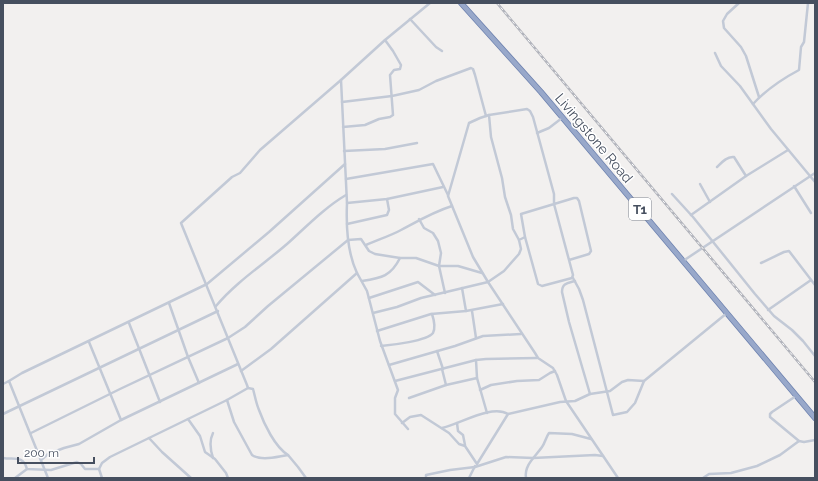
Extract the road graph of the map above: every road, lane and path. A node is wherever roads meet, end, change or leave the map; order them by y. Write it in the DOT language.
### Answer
graph roads {
  1 [pos="430,3"];
  2 [pos="461,3"];
  3 [pos="739,3"];
  4 [pos="808,3"];
  5 [pos="410,19"];
  6 [pos="385,40"];
  7 [pos="442,51"];
  8 [pos="715,53"];
  9 [pos="341,80"];
  10 [pos="392,96"];
  11 [pos="759,97"];
  12 [pos="342,102"];
  13 [pos="753,104"];
  14 [pos="488,116"];
  15 [pos="563,117"];
  16 [pos="343,127"];
  17 [pos="537,133"];
  18 [pos="417,143"];
  19 [pos="788,150"];
  20 [pos="344,151"];
  21 [pos="344,164"];
  22 [pos="717,168"];
  23 [pos="815,173"];
  24 [pos="746,176"];
  25 [pos="810,176"];
  26 [pos="346,179"];
  27 [pos="815,182"];
  28 [pos="700,184"];
  29 [pos="794,186"];
  30 [pos="443,188"];
  31 [pos="672,194"];
  32 [pos="346,195"];
  33 [pos="448,196"];
  34 [pos="387,199"];
  35 [pos="710,202"];
  36 [pos="347,203"];
  37 [pos="554,204"];
  38 [pos="452,206"];
  39 [pos="811,213"];
  40 [pos="691,215"];
  41 [pos="419,220"];
  42 [pos="347,224"];
  43 [pos="525,237"];
  44 [pos="348,240"];
  45 [pos="519,240"];
  46 [pos="712,241"];
  47 [pos="366,245"];
  48 [pos="400,258"];
  49 [pos="569,260"];
  50 [pos="682,260"];
  51 [pos="761,263"];
  52 [pos="438,266"];
  53 [pos="357,273"];
  54 [pos="483,273"];
  55 [pos="573,278"];
  56 [pos="362,281"];
  57 [pos="488,282"];
  58 [pos="575,282"];
  59 [pos="814,282"];
  60 [pos="207,284"];
  61 [pos="462,288"];
  62 [pos="445,293"];
  63 [pos="435,295"];
  64 [pos="369,298"];
  65 [pos="168,304"];
  66 [pos="503,304"];
  67 [pos="216,306"];
  68 [pos="472,310"];
  69 [pos="768,310"];
  70 [pos="218,311"];
  71 [pos="466,311"];
  72 [pos="373,313"];
  73 [pos="727,313"];
  74 [pos="432,314"];
  75 [pos="129,323"];
  76 [pos="179,330"];
  77 [pos="377,331"];
  78 [pos="522,334"];
  79 [pos="228,338"];
  80 [pos="476,338"];
  81 [pos="89,342"];
  82 [pos="381,346"];
  83 [pos="139,349"];
  84 [pos="437,351"];
  85 [pos="815,356"];
  86 [pos="188,357"];
  87 [pos="538,358"];
  88 [pos="476,360"];
  89 [pos="238,364"];
  90 [pos="389,365"];
  91 [pos="100,368"];
  92 [pos="442,369"];
  93 [pos="241,371"];
  94 [pos="555,371"];
  95 [pos="150,375"];
  96 [pos="477,378"];
  97 [pos="9,381"];
  98 [pos="644,381"];
  99 [pos="395,382"];
  100 [pos="199,383"];
  101 [pos="3,384"];
  102 [pos="446,385"];
  103 [pos="248,388"];
  104 [pos="480,390"];
  105 [pos="608,392"];
  106 [pos="111,394"];
  107 [pos="590,394"];
  108 [pos="796,396"];
  109 [pos="409,398"];
  110 [pos="227,400"];
  111 [pos="566,401"];
  112 [pos="160,402"];
  113 [pos="20,406"];
  114 [pos="487,412"];
  115 [pos="3,414"];
  116 [pos="508,414"];
  117 [pos="815,418"];
  118 [pos="188,419"];
  119 [pos="121,420"];
  120 [pos="402,423"];
  121 [pos="457,423"];
  122 [pos="442,428"];
  123 [pos="408,429"];
  124 [pos="31,433"];
  125 [pos="213,433"];
  126 [pos="149,438"];
  127 [pos="592,439"];
  128 [pos="815,440"];
  129 [pos="799,441"];
  130 [pos="465,446"];
  131 [pos="288,455"];
  132 [pos="603,456"];
  133 [pos="3,458"];
  134 [pos="213,458"];
  135 [pos="533,458"];
  136 [pos="41,460"];
  137 [pos="476,466"];
  138 [pos="27,469"];
  139 [pos="98,469"];
  140 [pos="45,470"];
  141 [pos="15,478"];
  142 [pos="48,478"];
  143 [pos="102,478"];
  144 [pos="191,478"];
  145 [pos="228,478"];
  146 [pos="306,478"];
  147 [pos="426,478"];
  148 [pos="469,478"];
  149 [pos="526,478"];
  150 [pos="618,478"];
  151 [pos="703,478"];
  1 -- 5 [label="street"];
  2 -- 15 [label="highway, Livingstone Road / T1"];
  3 -- 11 [label="street"];
  4 -- 11 [label="street"];
  5 -- 6 [label="street"];
  5 -- 7 [label="street"];
  6 -- 9 [label="street"];
  6 -- 10 [label="street"];
  8 -- 13 [label="street"];
  9 -- 12 [label="street"];
  9 -- 60 [label="street"];
  10 -- 12 [label="street"];
  10 -- 14 [label="street"];
  10 -- 16 [label="street"];
  11 -- 13 [label="street"];
  12 -- 16 [label="street"];
  13 -- 19 [label="street"];
  14 -- 17 [label="street"];
  14 -- 33 [label="street"];
  14 -- 45 [label="street"];
  15 -- 17 [label="street"];
  15 -- 50 [label="highway, Livingstone Road / T1"];
  16 -- 20 [label="street"];
  17 -- 37 [label="street"];
  18 -- 20 [label="street"];
  19 -- 24 [label="street"];
  19 -- 25 [label="street"];
  20 -- 21 [label="street"];
  21 -- 26 [label="street"];
  21 -- 60 [label="street"];
  22 -- 24 [label="street"];
  23 -- 25 [label="street"];
  24 -- 35 [label="street"];
  25 -- 27 [label="street"];
  25 -- 29 [label="street"];
  26 -- 30 [label="street"];
  26 -- 32 [label="street"];
  28 -- 35 [label="street"];
  29 -- 39 [label="street"];
  29 -- 46 [label="street"];
  30 -- 33 [label="street"];
  30 -- 34 [label="street"];
  31 -- 40 [label="street"];
  32 -- 36 [label="street"];
  32 -- 67 [label="street"];
  33 -- 38 [label="street"];
  34 -- 36 [label="street"];
  34 -- 42 [label="street"];
  35 -- 40 [label="street"];
  36 -- 42 [label="street"];
  37 -- 43 [label="street"];
  37 -- 49 [label="street"];
  37 -- 49 [label="street"];
  38 -- 41 [label="street"];
  38 -- 54 [label="street"];
  40 -- 46 [label="street"];
  41 -- 47 [label="street"];
  41 -- 52 [label="street"];
  42 -- 44 [label="street"];
  43 -- 45 [label="street"];
  43 -- 55 [label="street"];
  44 -- 47 [label="street"];
  44 -- 53 [label="street"];
  44 -- 79 [label="street"];
  45 -- 57 [label="street"];
  46 -- 50 [label="street"];
  46 -- 69 [label="street"];
  47 -- 48 [label="street"];
  48 -- 52 [label="street"];
  48 -- 56 [label="street"];
  49 -- 55 [label="street"];
  50 -- 73 [label="highway, Livingstone Road / T1"];
  51 -- 59 [label="street"];
  52 -- 54 [label="street"];
  52 -- 62 [label="street"];
  53 -- 56 [label="street"];
  53 -- 93 [label="street"];
  54 -- 57 [label="street"];
  55 -- 58 [label="street"];
  56 -- 64 [label="street"];
  57 -- 61 [label="street"];
  57 -- 66 [label="street"];
  58 -- 105 [label="street"];
  58 -- 107 [label="street"];
  59 -- 69 [label="street"];
  60 -- 65 [label="street"];
  60 -- 67 [label="street"];
  61 -- 62 [label="street"];
  61 -- 71 [label="street"];
  62 -- 63 [label="street"];
  63 -- 64 [label="street"];
  63 -- 72 [label="street"];
  64 -- 72 [label="street"];
  65 -- 75 [label="street"];
  65 -- 76 [label="street"];
  66 -- 68 [label="street"];
  66 -- 78 [label="street"];
  67 -- 70 [label="street"];
  68 -- 71 [label="street"];
  68 -- 80 [label="street"];
  69 -- 85 [label="street"];
  70 -- 76 [label="street"];
  70 -- 79 [label="street"];
  71 -- 74 [label="street"];
  72 -- 77 [label="street"];
  73 -- 98 [label="street"];
  73 -- 108 [label="highway, Livingstone Road / T1"];
  74 -- 77 [label="street"];
  74 -- 82 [label="street"];
  75 -- 81 [label="street"];
  75 -- 83 [label="street"];
  76 -- 83 [label="street"];
  76 -- 86 [label="street"];
  77 -- 82 [label="street"];
  78 -- 80 [label="street"];
  78 -- 87 [label="street"];
  79 -- 86 [label="street"];
  79 -- 89 [label="street"];
  80 -- 84 [label="street"];
  81 -- 91 [label="street"];
  81 -- 97 [label="street"];
  82 -- 90 [label="street"];
  83 -- 91 [label="street"];
  83 -- 95 [label="street"];
  84 -- 90 [label="street"];
  84 -- 92 [label="street"];
  86 -- 95 [label="street"];
  86 -- 100 [label="street"];
  87 -- 88 [label="street"];
  87 -- 94 [label="street"];
  88 -- 92 [label="street"];
  88 -- 96 [label="street"];
  89 -- 93 [label="street"];
  89 -- 100 [label="street"];
  90 -- 99 [label="street"];
  91 -- 106 [label="street"];
  91 -- 113 [label="street"];
  92 -- 99 [label="street"];
  92 -- 102 [label="street"];
  93 -- 103 [label="street"];
  94 -- 104 [label="street"];
  94 -- 111 [label="street"];
  95 -- 106 [label="street"];
  95 -- 112 [label="street"];
  96 -- 102 [label="street"];
  96 -- 104 [label="street"];
  97 -- 101 [label="street"];
  97 -- 113 [label="street"];
  98 -- 105 [label="street"];
  98 -- 105 [label="street"];
  99 -- 120 [label="street"];
  100 -- 112 [label="street"];
  102 -- 109 [label="street"];
  103 -- 110 [label="street"];
  103 -- 131 [label="street"];
  104 -- 114 [label="street"];
  105 -- 107 [label="street"];
  106 -- 119 [label="street"];
  106 -- 124 [label="street"];
  107 -- 111 [label="street"];
  108 -- 117 [label="highway, Livingstone Road / T1"];
  108 -- 129 [label="street"];
  110 -- 118 [label="street"];
  110 -- 131 [label="street"];
  111 -- 116 [label="street"];
  111 -- 127 [label="street"];
  112 -- 119 [label="street"];
  113 -- 115 [label="street"];
  113 -- 124 [label="street"];
  114 -- 116 [label="street"];
  114 -- 121 [label="street"];
  116 -- 137 [label="street"];
  118 -- 126 [label="street"];
  118 -- 134 [label="street"];
  119 -- 136 [label="street"];
  120 -- 122 [label="street"];
  120 -- 123 [label="street"];
  121 -- 122 [label="street"];
  121 -- 130 [label="street"];
  122 -- 130 [label="street"];
  124 -- 136 [label="street"];
  125 -- 134 [label="street"];
  126 -- 139 [label="street"];
  126 -- 144 [label="street"];
  127 -- 132 [label="street"];
  127 -- 135 [label="street"];
  128 -- 129 [label="street"];
  129 -- 151 [label="street"];
  130 -- 137 [label="street"];
  131 -- 146 [label="street"];
  132 -- 135 [label="street"];
  132 -- 150 [label="street"];
  133 -- 138 [label="street"];
  134 -- 145 [label="street"];
  135 -- 137 [label="street"];
  135 -- 149 [label="street"];
  136 -- 140 [label="street"];
  137 -- 147 [label="street"];
  137 -- 148 [label="street"];
  138 -- 140 [label="street"];
  138 -- 141 [label="street"];
  139 -- 140 [label="street"];
  139 -- 143 [label="street"];
  140 -- 142 [label="street"];
}
